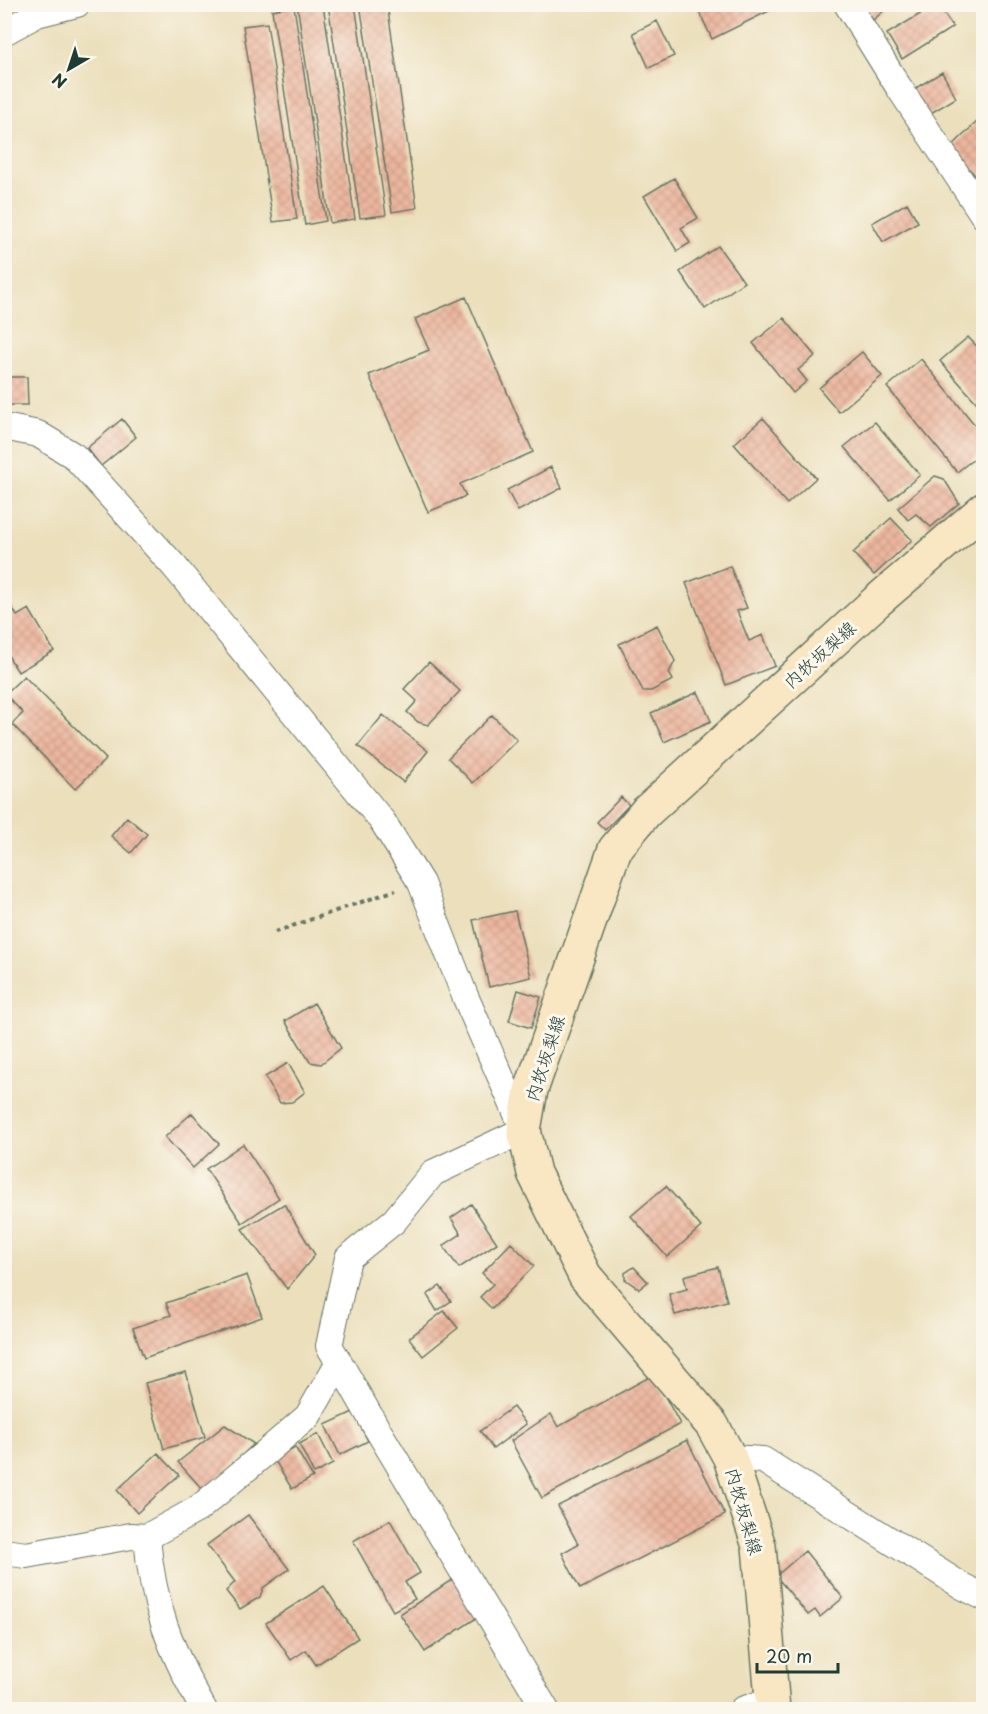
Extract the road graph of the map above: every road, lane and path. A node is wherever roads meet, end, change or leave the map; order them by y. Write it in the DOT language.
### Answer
graph roads {
  1 [pos="77,4"];
  2 [pos="847,4"];
  3 [pos="4,32"];
  4 [pos="984,216"];
  5 [pos="4,427"];
  6 [pos="984,508"];
  7 [pos="397,890"];
  8 [pos="275,932"];
  9 [pos="524,1130"];
  10 [pos="339,1362"];
  11 [pos="730,1458"];
  12 [pos="147,1537"];
  13 [pos="4,1552"];
  14 [pos="984,1597"];
  15 [pos="762,1706"];
  16 [pos="204,1710"];
  17 [pos="546,1710"];
  1 -- 3 [label="street"];
  2 -- 4 [label="street"];
  5 -- 9 [label="street"];
  6 -- 9 [label="main road, 内牧坂梨線"];
  7 -- 8 [label="path"];
  9 -- 10 [label="street"];
  9 -- 11 [label="main road, 内牧坂梨線"];
  10 -- 12 [label="street"];
  10 -- 17 [label="street"];
  11 -- 14 [label="street"];
  11 -- 15 [label="main road, 内牧坂梨線"];
  12 -- 13 [label="street"];
  12 -- 16 [label="street"];
}
